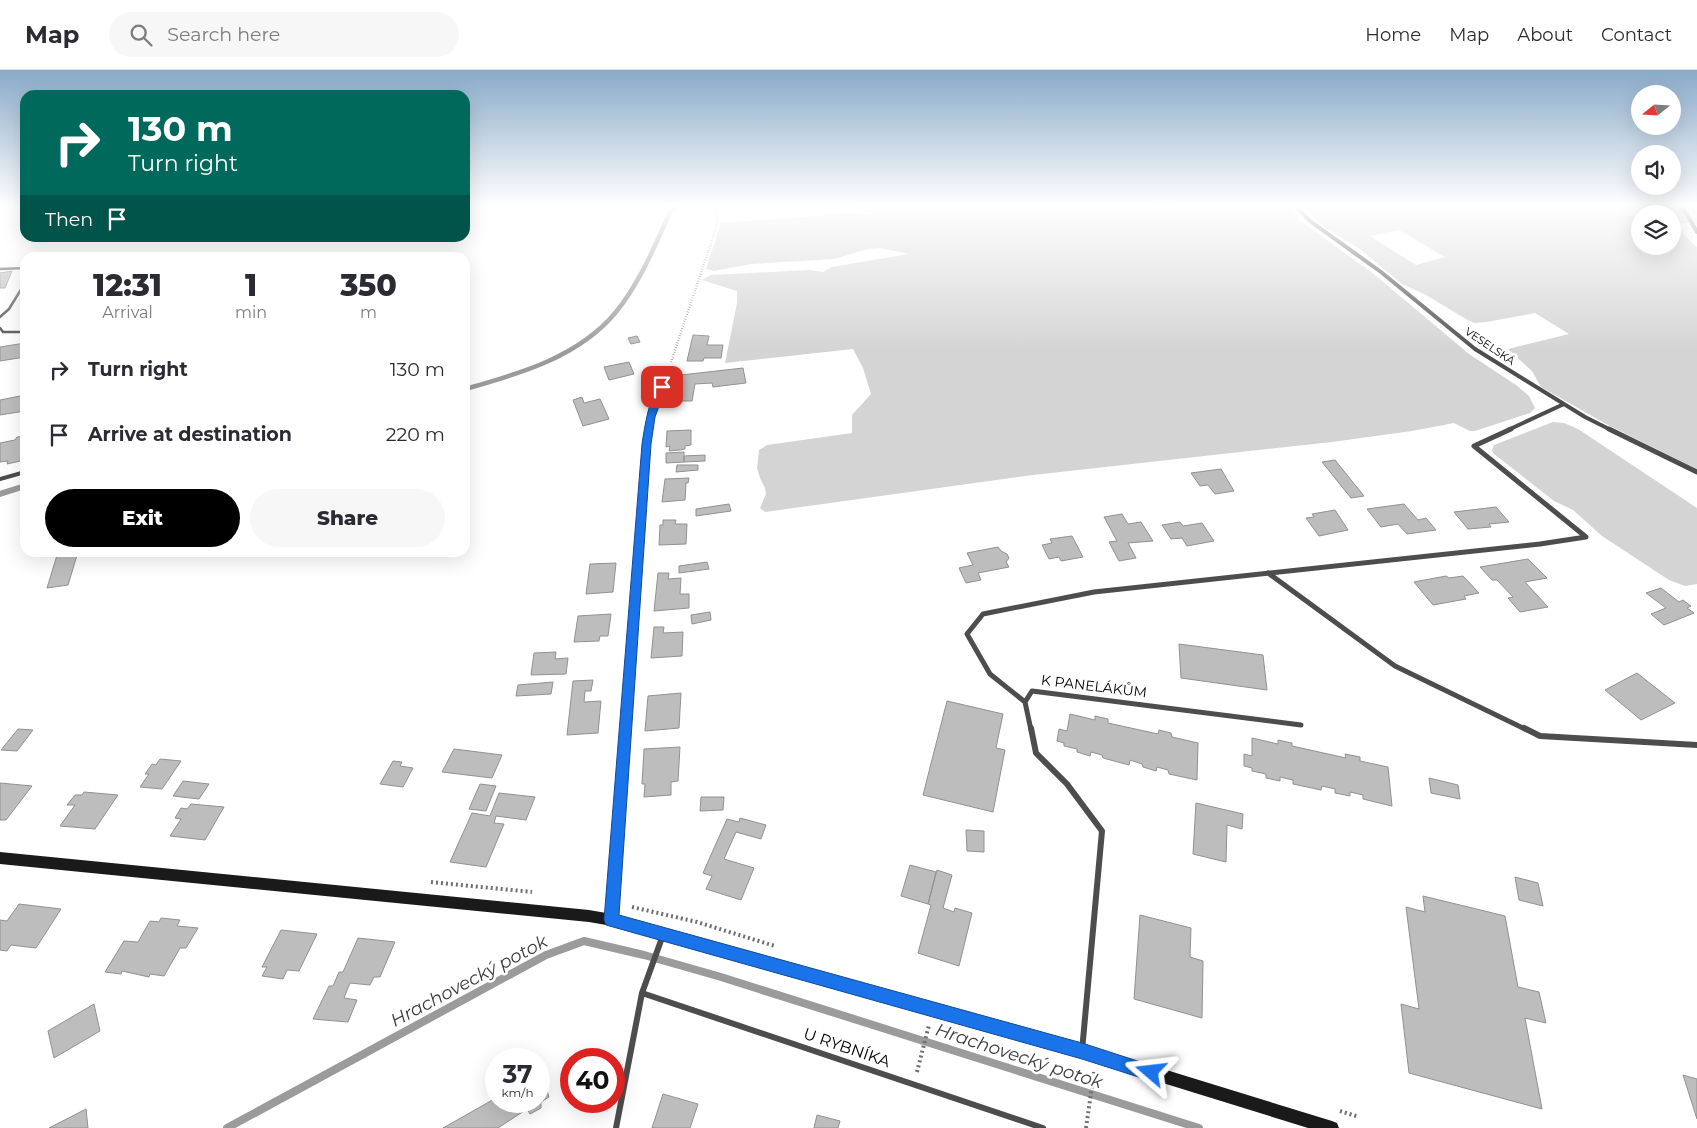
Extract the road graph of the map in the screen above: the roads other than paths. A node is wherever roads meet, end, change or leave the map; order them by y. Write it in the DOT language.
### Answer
graph roads {
  1 [pos="1355,253"];
  2 [pos="20,268"];
  3 [pos="0,269"];
  4 [pos="20,291"];
  5 [pos="0,317"];
  6 [pos="0,328"];
  7 [pos="20,332"];
  8 [pos="667,372"];
  9 [pos="1564,404"];
  10 [pos="1697,472"];
  11 [pos="20,473"];
  12 [pos="0,479"];
  13 [pos="1268,573"];
  14 [pos="1025,702"];
  15 [pos="1301,725"];
  16 [pos="1697,745"];
  17 [pos="0,858"];
  18 [pos="612,920"];
  19 [pos="663,935"];
  20 [pos="642,993"];
  21 [pos="1082,1051"];
  22 [pos="616,1128"];
  23 [pos="1042,1128"];
  24 [pos="1332,1128"];
  1 -- 9 [label="street, VESELSKÁ"];
  2 -- 3 [label="lane"];
  4 -- 5 [label="lane"];
  6 -- 7 [label="lane"];
  8 -- 18 [label="street"];
  9 -- 10 [label="street, VESELSKÁ"];
  9 -- 13 [label="street"];
  11 -- 12 [label="lane"];
  13 -- 14 [label="street"];
  13 -- 16 [label="street"];
  14 -- 15 [label="street, K PANELÁKŮM"];
  14 -- 21 [label="street"];
  17 -- 18 [label="street"];
  18 -- 19 [label="street"];
  19 -- 20 [label="street"];
  19 -- 21 [label="street"];
  20 -- 22 [label="street"];
  20 -- 23 [label="street, U RYBNÍKA"];
  21 -- 24 [label="street"];
}
